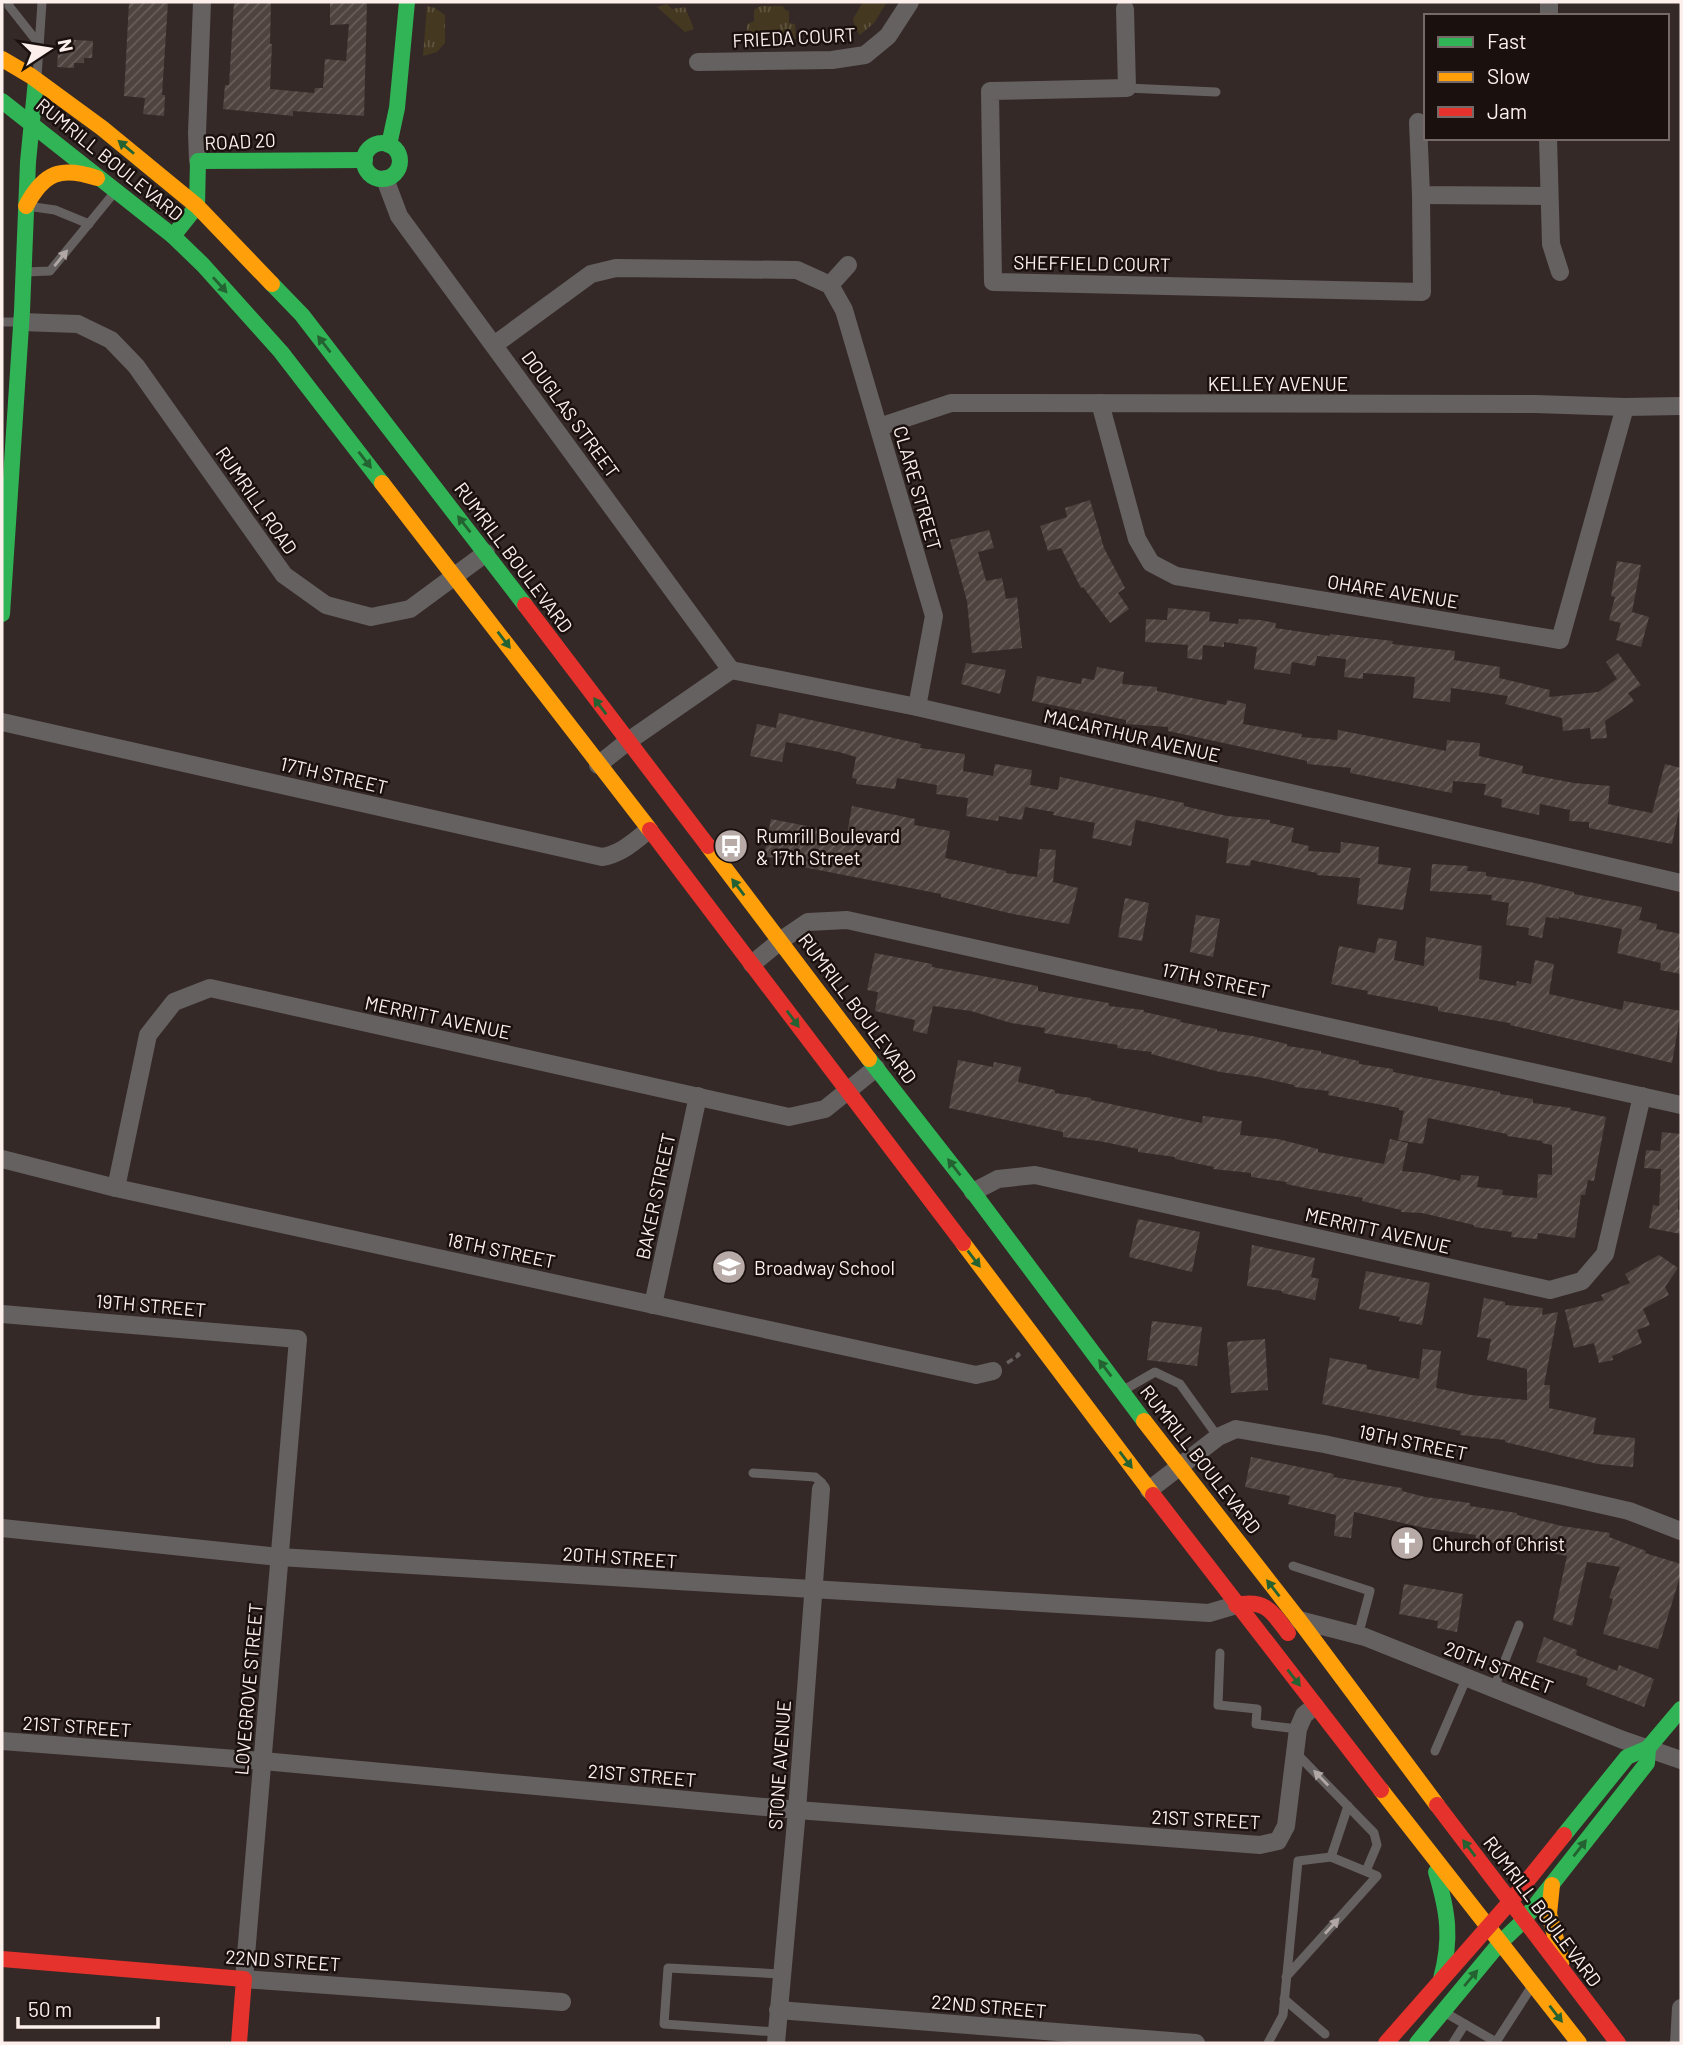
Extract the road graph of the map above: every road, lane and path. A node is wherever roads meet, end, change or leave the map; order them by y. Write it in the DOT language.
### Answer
graph roads {
  1 [pos="9,2"];
  2 [pos="42,2"];
  3 [pos="202,2"];
  4 [pos="407,2"];
  5 [pos="910,2"];
  6 [pos="1125,5"];
  7 [pos="39,44"];
  8 [pos="2,59"];
  9 [pos="698,62"];
  10 [pos="37,80"];
  11 [pos="1127,88"];
  12 [pos="1216,92"];
  13 [pos="2,102"];
  14 [pos="1418,122"];
  15 [pos="32,123"];
  16 [pos="1548,140"];
  17 [pos="389,145"];
  18 [pos="198,160"];
  19 [pos="365,160"];
  20 [pos="384,179"];
  21 [pos="110,186"];
  22 [pos="1421,195"];
  23 [pos="1548,196"];
  24 [pos="26,206"];
  25 [pos="197,206"];
  26 [pos="89,224"];
  27 [pos="173,236"];
  28 [pos="848,265"];
  29 [pos="23,272"];
  30 [pos="1560,272"];
  31 [pos="830,285"];
  32 [pos="2,322"];
  33 [pos="21,322"];
  34 [pos="494,345"];
  35 [pos="1100,403"];
  36 [pos="1681,406"];
  37 [pos="1625,407"];
  38 [pos="879,427"];
  39 [pos="486,553"];
  40 [pos="454,575"];
  41 [pos="2,614"];
  42 [pos="731,670"];
  43 [pos="917,707"];
  44 [pos="2,722"];
  45 [pos="627,742"];
  46 [pos="598,765"];
  47 [pos="649,830"];
  48 [pos="1681,883"];
  49 [pos="780,941"];
  50 [pos="752,964"];
  51 [pos="876,1068"];
  52 [pos="846,1091"];
  53 [pos="698,1096"];
  54 [pos="1642,1096"];
  55 [pos="1681,1105"];
  56 [pos="2,1158"];
  57 [pos="116,1188"];
  58 [pos="973,1192"];
  59 [pos="653,1305"];
  60 [pos="2,1314"];
  61 [pos="298,1339"];
  62 [pos="1016,1347"];
  63 [pos="993,1371"];
  64 [pos="1122,1391"];
  65 [pos="1218,1437"];
  66 [pos="1178,1466"];
  67 [pos="753,1473"];
  68 [pos="821,1489"];
  69 [pos="1149,1490"];
  70 [pos="2,1528"];
  71 [pos="1681,1531"];
  72 [pos="279,1557"];
  73 [pos="1293,1566"];
  74 [pos="812,1590"];
  75 [pos="1236,1605"];
  76 [pos="1299,1620"];
  77 [pos="1519,1625"];
  78 [pos="1358,1636"];
  79 [pos="1322,1651"];
  80 [pos="1220,1653"];
  81 [pos="1467,1677"];
  82 [pos="1494,1688"];
  83 [pos="1315,1706"];
  84 [pos="1681,1709"];
  85 [pos="1298,1729"];
  86 [pos="2,1741"];
  87 [pos="1647,1748"];
  88 [pos="1435,1751"];
  89 [pos="1295,1752"];
  90 [pos="1681,1760"];
  91 [pos="263,1761"];
  92 [pos="1348,1806"];
  93 [pos="797,1810"];
  94 [pos="1431,1855"];
  95 [pos="1331,1857"];
  96 [pos="1366,1871"];
  97 [pos="1552,1885"];
  98 [pos="1510,1902"];
  99 [pos="1523,1921"];
  100 [pos="1488,1929"];
  101 [pos="1499,1944"];
  102 [pos="2,1959"];
  103 [pos="782,1974"];
  104 [pos="1286,1976"];
  105 [pos="1567,1978"];
  106 [pos="244,1979"];
  107 [pos="1440,1983"];
  108 [pos="1533,1985"];
  109 [pos="1284,1999"];
  110 [pos="562,2002"];
  111 [pos="1681,2008"];
  112 [pos="778,2010"];
  113 [pos="1443,2012"];
  114 [pos="1465,2024"];
  115 [pos="1325,2034"];
  116 [pos="776,2038"];
  117 [pos="239,2043"];
  118 [pos="1196,2043"];
  119 [pos="1268,2043"];
  120 [pos="1386,2043"];
  121 [pos="1417,2043"];
  122 [pos="1454,2043"];
  123 [pos="1498,2043"];
  124 [pos="1579,2043"];
  125 [pos="1618,2043"];
  126 [pos="1679,2043"];
  1 -- 7 [label="lane"];
  2 -- 7 [label="lane"];
  3 -- 18 [label="street"];
  4 -- 17 [label="main road"];
  5 -- 9 [label="street, FRIEDA COURT"];
  6 -- 11 [label="street"];
  7 -- 10 [label="lane"];
  8 -- 10 [label="main road, RUMRILL BOULEVARD"];
  10 -- 15 [label="main road"];
  25 -- 10 [label="main road, RUMRILL BOULEVARD, one-way"];
  11 -- 12 [label="lane"];
  11 -- 22 [label="street, SHEFFIELD COURT"];
  13 -- 15 [label="main road, RUMRILL BOULEVARD"];
  14 -- 22 [label="street, SHEFFIELD COURT"];
  15 -- 21 [label="main road, RUMRILL BOULEVARD"];
  15 -- 24 [label="main road"];
  16 -- 23 [label="street"];
  17 -- 19 [label="main road"];
  17 -- 20 [label="main road"];
  18 -- 19 [label="main road, ROAD 20"];
  18 -- 25 [label="main road, ROAD 20"];
  19 -- 20 [label="main road"];
  20 -- 34 [label="street, DOUGLAS STREET"];
  21 -- 24 [label="main road"];
  21 -- 26 [label="lane"];
  21 -- 27 [label="main road, RUMRILL BOULEVARD"];
  22 -- 23 [label="street"];
  23 -- 30 [label="street"];
  24 -- 26 [label="lane"];
  24 -- 29 [label="main road"];
  25 -- 27 [label="main road"];
  39 -- 25 [label="main road, RUMRILL BOULEVARD, one-way"];
  29 -- 26 [label="lane, one-way"];
  27 -- 40 [label="main road, RUMRILL BOULEVARD, one-way"];
  28 -- 31 [label="street"];
  29 -- 33 [label="main road"];
  31 -- 34 [label="street"];
  31 -- 38 [label="street, CLARE STREET"];
  32 -- 33 [label="lane"];
  33 -- 40 [label="street, RUMRILL ROAD"];
  33 -- 41 [label="main road"];
  34 -- 42 [label="street, DOUGLAS STREET"];
  35 -- 37 [label="street, KELLEY AVENUE"];
  35 -- 37 [label="street, OHARE AVENUE"];
  35 -- 38 [label="street, KELLEY AVENUE"];
  36 -- 37 [label="street, KELLEY AVENUE"];
  38 -- 43 [label="street, CLARE STREET"];
  39 -- 40 [label="street, RUMRILL ROAD"];
  45 -- 39 [label="main road, RUMRILL BOULEVARD, one-way"];
  40 -- 46 [label="main road, RUMRILL BOULEVARD, one-way"];
  42 -- 43 [label="street, MACARTHUR AVENUE"];
  42 -- 45 [label="street"];
  43 -- 48 [label="street, MACARTHUR AVENUE"];
  44 -- 47 [label="street, 17TH STREET"];
  45 -- 46 [label="street"];
  49 -- 45 [label="main road, RUMRILL BOULEVARD, one-way"];
  46 -- 47 [label="main road, RUMRILL BOULEVARD"];
  47 -- 50 [label="main road, RUMRILL BOULEVARD"];
  49 -- 50 [label="street, 17TH STREET"];
  49 -- 51 [label="main road, RUMRILL BOULEVARD"];
  49 -- 54 [label="street, 17TH STREET"];
  50 -- 52 [label="main road, RUMRILL BOULEVARD, one-way"];
  51 -- 52 [label="street, MERRITT AVENUE"];
  58 -- 51 [label="main road, RUMRILL BOULEVARD, one-way"];
  52 -- 53 [label="street, MERRITT AVENUE"];
  52 -- 69 [label="main road, RUMRILL BOULEVARD, one-way"];
  53 -- 57 [label="street, MERRITT AVENUE"];
  53 -- 59 [label="street, BAKER STREET"];
  54 -- 55 [label="street, 17TH STREET"];
  54 -- 58 [label="street, MERRITT AVENUE"];
  56 -- 57 [label="street, 18TH STREET"];
  57 -- 59 [label="street, 18TH STREET"];
  64 -- 58 [label="main road, RUMRILL BOULEVARD, one-way"];
  59 -- 63 [label="street, 18TH STREET"];
  60 -- 61 [label="street, 19TH STREET"];
  61 -- 72 [label="street, LOVEGROVE STREET"];
  62 -- 63 [label="path"];
  64 -- 65 [label="lane"];
  64 -- 66 [label="main road, RUMRILL BOULEVARD"];
  65 -- 66 [label="street, 19TH STREET"];
  65 -- 71 [label="street, 19TH STREET"];
  66 -- 69 [label="street, 19TH STREET"];
  76 -- 66 [label="main road, RUMRILL BOULEVARD, one-way"];
  67 -- 68 [label="lane"];
  68 -- 74 [label="street, STONE AVENUE"];
  69 -- 75 [label="main road, RUMRILL BOULEVARD"];
  70 -- 72 [label="street, 20TH STREET"];
  72 -- 74 [label="street, 20TH STREET"];
  72 -- 91 [label="street, LOVEGROVE STREET"];
  73 -- 78 [label="lane"];
  74 -- 75 [label="street, 20TH STREET"];
  74 -- 93 [label="street, STONE AVENUE"];
  75 -- 79 [label="main road"];
  75 -- 83 [label="main road, RUMRILL BOULEVARD, one-way"];
  76 -- 78 [label="street, 20TH STREET"];
  76 -- 79 [label="main road, RUMRILL BOULEVARD"];
  77 -- 82 [label="lane"];
  78 -- 81 [label="street, 20TH STREET"];
  98 -- 79 [label="main road, RUMRILL BOULEVARD, one-way"];
  80 -- 85 [label="lane"];
  81 -- 82 [label="street, 20TH STREET"];
  81 -- 88 [label="lane"];
  82 -- 87 [label="street, 20TH STREET"];
  83 -- 85 [label="street"];
  83 -- 94 [label="main road, RUMRILL BOULEVARD"];
  84 -- 87 [label="main road"];
  85 -- 89 [label="street"];
  86 -- 91 [label="street, 21ST STREET"];
  87 -- 90 [label="street, 20TH STREET"];
  97 -- 87 [label="main road, one-way"];
  87 -- 98 [label="main road"];
  92 -- 89 [label="lane, one-way"];
  89 -- 93 [label="street, 21ST STREET"];
  91 -- 93 [label="street, 21ST STREET"];
  91 -- 106 [label="street, LOVEGROVE STREET"];
  92 -- 95 [label="lane"];
  92 -- 96 [label="lane"];
  93 -- 103 [label="street, STONE AVENUE"];
  94 -- 100 [label="main road, RUMRILL BOULEVARD"];
  94 -- 107 [label="main road"];
  95 -- 96 [label="lane"];
  95 -- 104 [label="lane"];
  104 -- 96 [label="lane, one-way"];
  97 -- 99 [label="main road"];
  97 -- 105 [label="main road"];
  98 -- 99 [label="main road, RUMRILL BOULEVARD"];
  98 -- 100 [label="main road"];
  99 -- 101 [label="main road"];
  99 -- 105 [label="main road, RUMRILL BOULEVARD"];
  100 -- 101 [label="main road, RUMRILL BOULEVARD"];
  100 -- 107 [label="main road"];
  101 -- 108 [label="main road, RUMRILL BOULEVARD"];
  113 -- 101 [label="main road, one-way"];
  102 -- 106 [label="main road, 22ND STREET"];
  103 -- 112 [label="street, STONE AVENUE"];
  103 -- 116 [label="lane"];
  104 -- 109 [label="lane"];
  105 -- 125 [label="main road, RUMRILL BOULEVARD"];
  106 -- 110 [label="street, 22ND STREET"];
  106 -- 117 [label="main road, LOVEGROVE STREET"];
  107 -- 120 [label="main road"];
  108 -- 123 [label="lane"];
  108 -- 124 [label="main road, RUMRILL BOULEVARD, one-way"];
  109 -- 115 [label="lane"];
  109 -- 119 [label="lane"];
  111 -- 126 [label="street"];
  112 -- 116 [label="street, STONE AVENUE"];
  112 -- 118 [label="street, 22ND STREET"];
  113 -- 114 [label="lane"];
  113 -- 121 [label="main road"];
  114 -- 122 [label="lane"];
  114 -- 123 [label="lane"];
}
